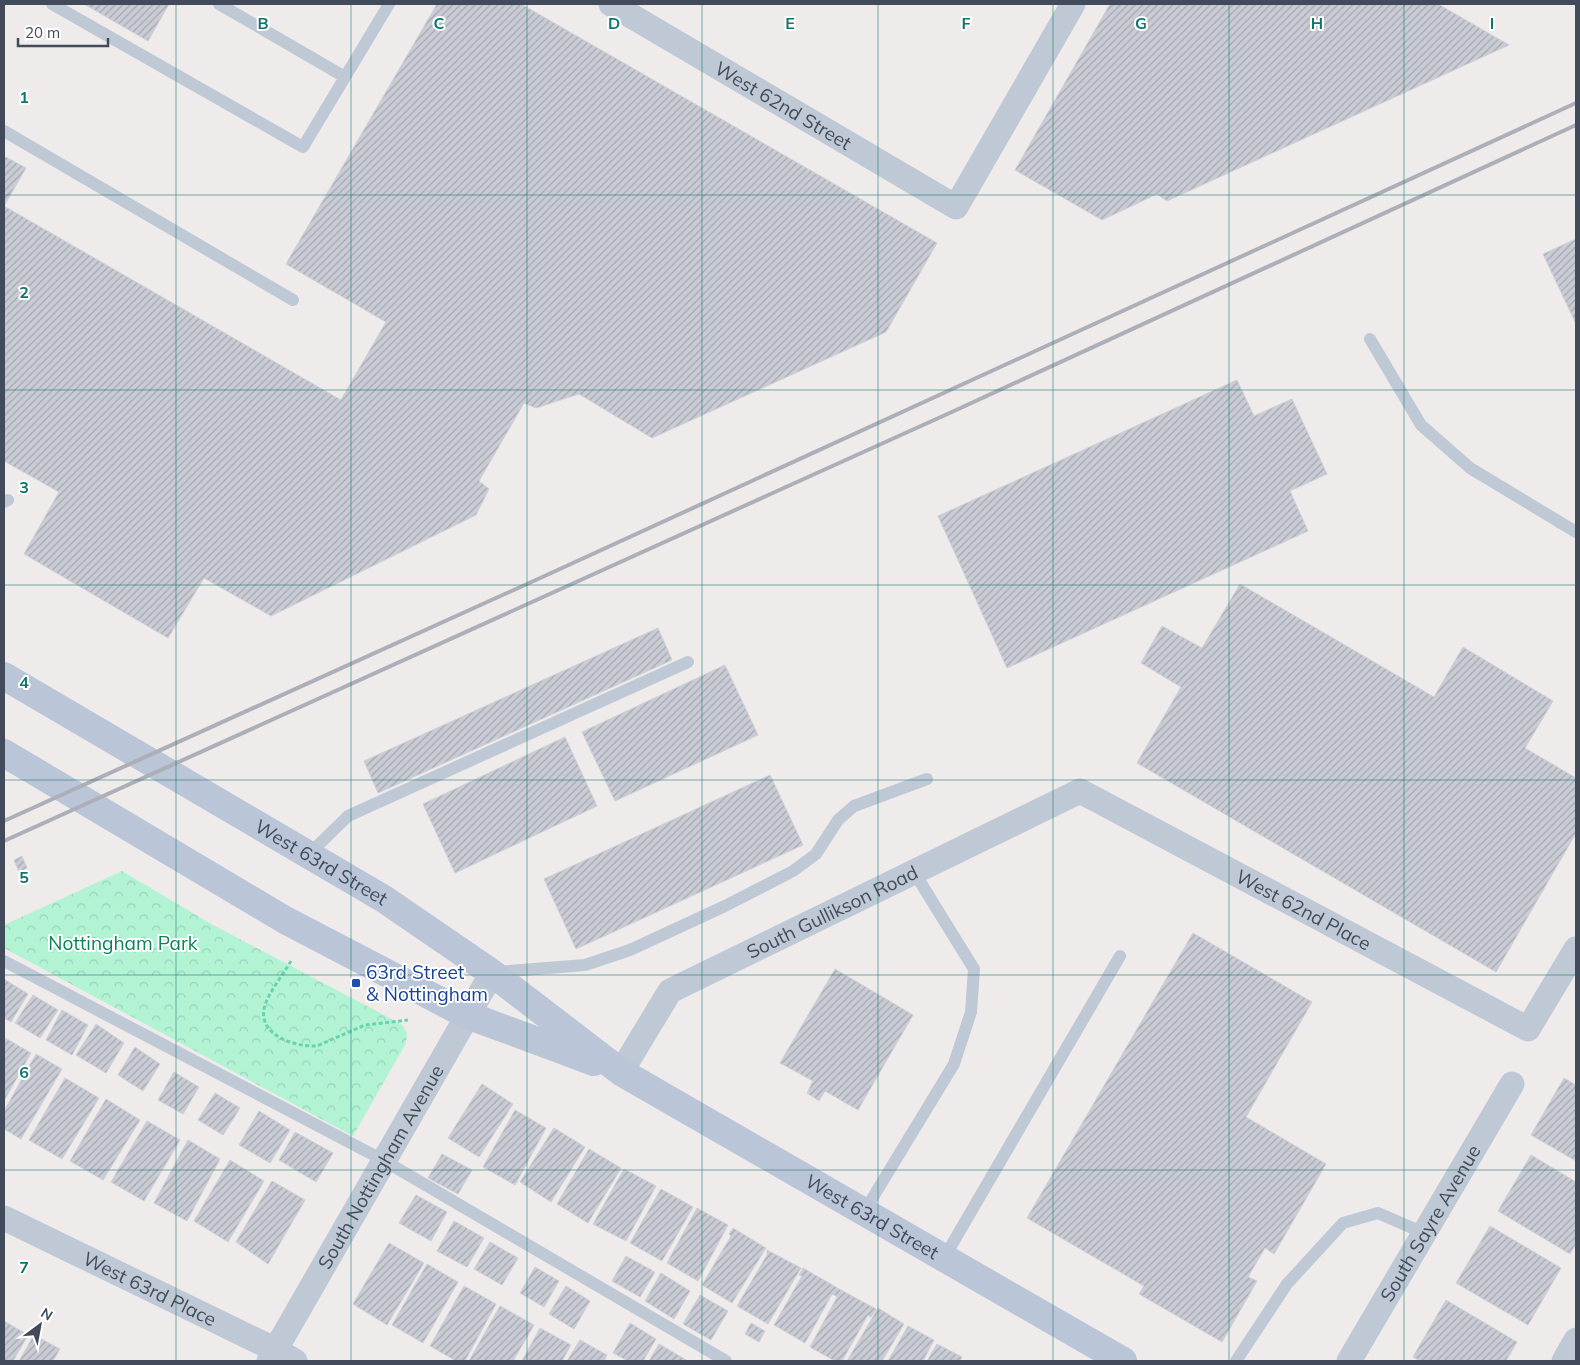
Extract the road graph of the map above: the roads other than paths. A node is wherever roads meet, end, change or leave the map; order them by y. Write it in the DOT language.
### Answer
graph roads {
  1 [pos="52,4"];
  2 [pos="219,4"];
  3 [pos="389,4"];
  4 [pos="611,4"];
  5 [pos="1073,4"];
  6 [pos="345,77"];
  7 [pos="4,131"];
  8 [pos="293,300"];
  9 [pos="1370,339"];
  10 [pos="1576,532"];
  11 [pos="688,662"];
  12 [pos="4,676"];
  13 [pos="4,753"];
  14 [pos="927,779"];
  15 [pos="1080,790"];
  16 [pos="308,855"];
  17 [pos="914,872"];
  18 [pos="1576,949"];
  19 [pos="1120,956"];
  20 [pos="4,961"];
  21 [pos="492,972"];
  22 [pos="467,1015"];
  23 [pos="621,1072"];
  24 [pos="1512,1084"];
  25 [pos="383,1160"];
  26 [pos="864,1212"];
  27 [pos="4,1218"];
  28 [pos="1424,1233"];
  29 [pos="944,1258"];
  30 [pos="1576,1340"];
  31 [pos="280,1357"];
  32 [pos="726,1361"];
  33 [pos="1123,1361"];
  34 [pos="1236,1361"];
  35 [pos="1349,1361"];
  36 [pos="1564,1361"];
  1 -- 6 [label="lane"];
  2 -- 6 [label="lane"];
  3 -- 6 [label="lane"];
  4 -- 5 [label="street, West 62nd Street"];
  7 -- 8 [label="lane"];
  9 -- 10 [label="lane"];
  11 -- 16 [label="lane"];
  12 -- 16 [label="main road, West 63rd Street"];
  13 -- 22 [label="main road, West 63rd Street"];
  14 -- 21 [label="lane"];
  15 -- 17 [label="street, South Gullikson Road"];
  15 -- 18 [label="street, West 62nd Place"];
  16 -- 21 [label="main road, West 63rd Street"];
  17 -- 23 [label="street, South Gullikson Road"];
  17 -- 26 [label="lane"];
  19 -- 29 [label="lane"];
  20 -- 25 [label="lane"];
  21 -- 22 [label="street, South Nottingham Avenue"];
  21 -- 23 [label="main road, West 63rd Street"];
  22 -- 23 [label="main road, West 63rd Street"];
  22 -- 25 [label="street, South Nottingham Avenue"];
  23 -- 26 [label="main road, West 63rd Street"];
  24 -- 28 [label="street, South Sayre Avenue"];
  25 -- 31 [label="street, South Nottingham Avenue"];
  25 -- 32 [label="lane"];
  26 -- 29 [label="main road, West 63rd Street"];
  27 -- 31 [label="street, West 63rd Place"];
  28 -- 34 [label="lane"];
  28 -- 35 [label="street, South Sayre Avenue"];
  29 -- 33 [label="main road, West 63rd Street"];
  30 -- 36 [label="street"];
}
